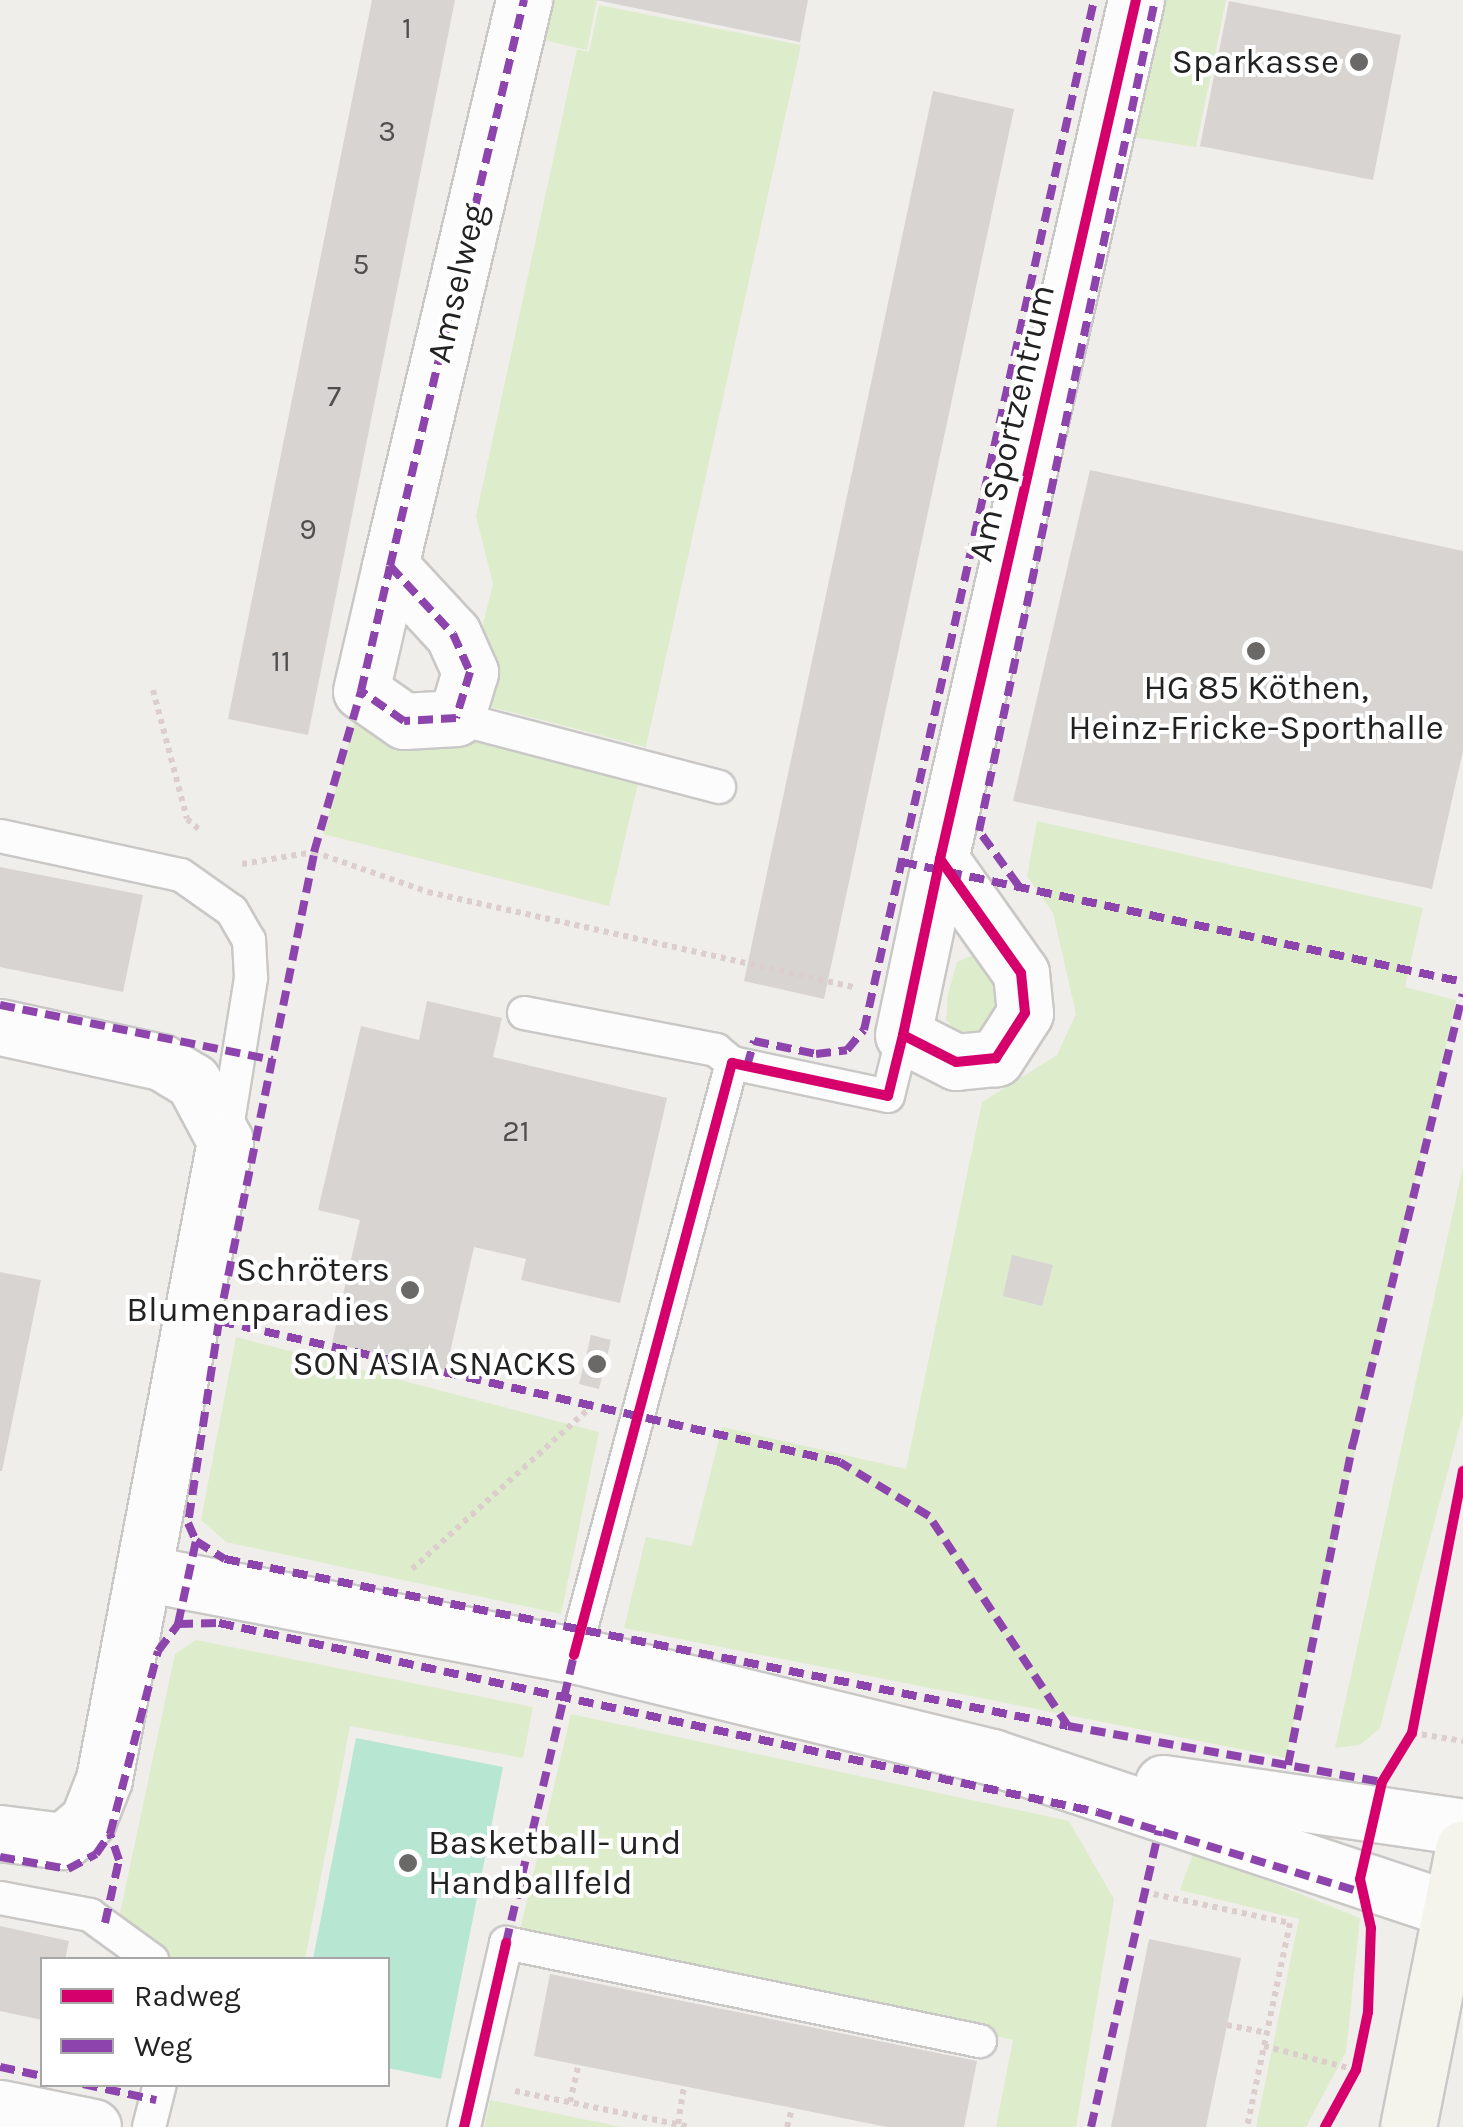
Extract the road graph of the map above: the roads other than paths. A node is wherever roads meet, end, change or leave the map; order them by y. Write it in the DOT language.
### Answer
graph roads {
  1 [pos="524,0"];
  2 [pos="1136,0"];
  3 [pos="390,566"];
  4 [pos="456,718"];
  5 [pos="718,787"];
  6 [pos="0,836"];
  7 [pos="940,858"];
  8 [pos="524,1013"];
  9 [pos="888,1013"];
  10 [pos="0,1027"];
  11 [pos="732,1063"];
  12 [pos="224,1141"];
  13 [pos="148,1574"];
  14 [pos="574,1654"];
  15 [pos="992,1757"];
  16 [pos="1463,1826"];
  17 [pos="0,1833"];
  18 [pos="1463,1848"];
  19 [pos="0,1898"];
  20 [pos="1456,1916"];
  21 [pos="148,1957"];
  22 [pos="980,2040"];
  23 [pos="159,2087"];
  24 [pos="0,2108"];
  25 [pos="94,2127"];
  26 [pos="149,2127"];
  27 [pos="464,2127"];
  28 [pos="1408,2127"];
  1 -- 3 [label="street, Amselweg"];
  2 -- 7 [label="street, Am Sportzentrum"];
  3 -- 4 [label="street"];
  3 -- 4 [label="street, Amselweg"];
  4 -- 5 [label="lane"];
  6 -- 12 [label="lane"];
  7 -- 9 [label="street, Am Sportzentrum"];
  7 -- 9 [label="street"];
  8 -- 11 [label="lane"];
  9 -- 11 [label="lane"];
  10 -- 12 [label="street"];
  11 -- 14 [label="lane"];
  12 -- 13 [label="street"];
  13 -- 14 [label="street"];
  13 -- 17 [label="street"];
  14 -- 15 [label="street"];
  15 -- 16 [label="street"];
  15 -- 20 [label="street"];
  18 -- 20 [label="main road"];
  19 -- 21 [label="lane"];
  20 -- 28 [label="main road"];
  22 -- 27 [label="lane"];
  23 -- 26 [label="lane"];
  24 -- 25 [label="street"];
}
